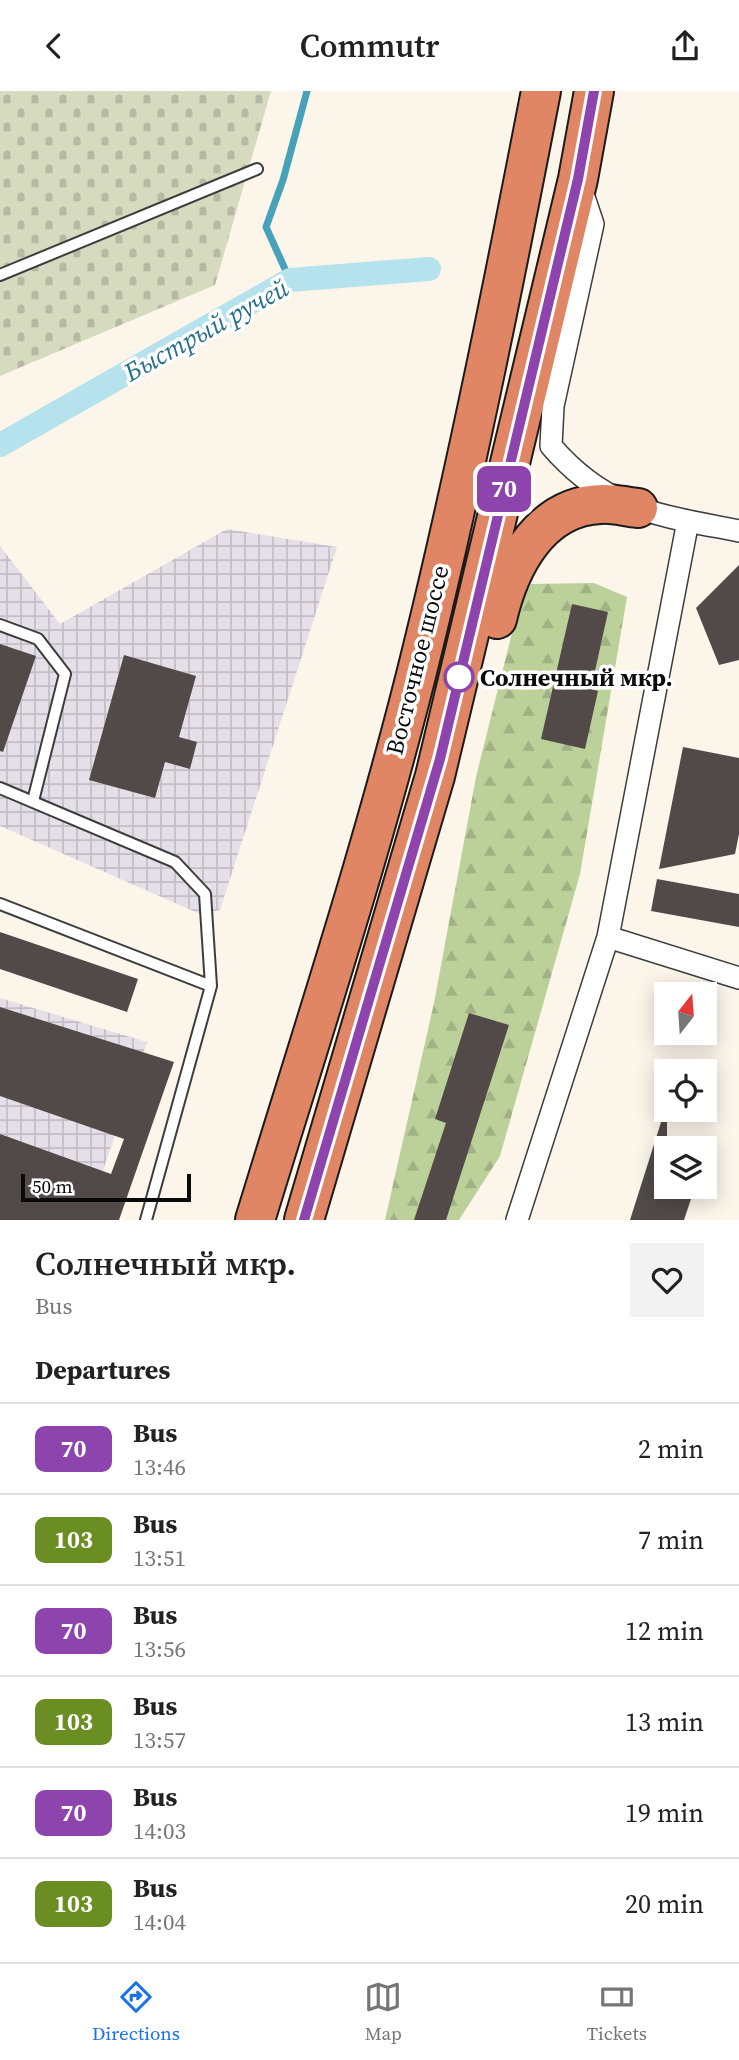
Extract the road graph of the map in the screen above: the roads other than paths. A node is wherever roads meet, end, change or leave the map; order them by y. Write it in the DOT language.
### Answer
graph roads {
  1 [pos="541,91"];
  2 [pos="594,91"];
  3 [pos="257,169"];
  4 [pos="578,179"];
  5 [pos="0,275"];
  6 [pos="638,508"];
  7 [pos="688,520"];
  8 [pos="739,531"];
  9 [pos="0,625"];
  10 [pos="444,742"];
  11 [pos="0,788"];
  12 [pos="33,801"];
  13 [pos="0,904"];
  14 [pos="608,937"];
  15 [pos="739,978"];
  16 [pos="211,986"];
  17 [pos="146,1220"];
  18 [pos="255,1220"];
  19 [pos="304,1220"];
  20 [pos="517,1220"];
  1 -- 18 [label="highway, Восточное шоссе"];
  2 -- 4 [label="highway, Восточное шоссе"];
  3 -- 5 [label="lane"];
  4 -- 6 [label="street"];
  4 -- 10 [label="highway, Восточное шоссе"];
  6 -- 7 [label="street"];
  6 -- 10 [label="highway"];
  7 -- 8 [label="street"];
  7 -- 14 [label="street"];
  9 -- 12 [label="lane"];
  10 -- 19 [label="highway, Восточное шоссе"];
  11 -- 12 [label="lane"];
  12 -- 16 [label="lane"];
  13 -- 16 [label="lane"];
  14 -- 15 [label="street"];
  14 -- 20 [label="street"];
  16 -- 17 [label="lane"];
}
